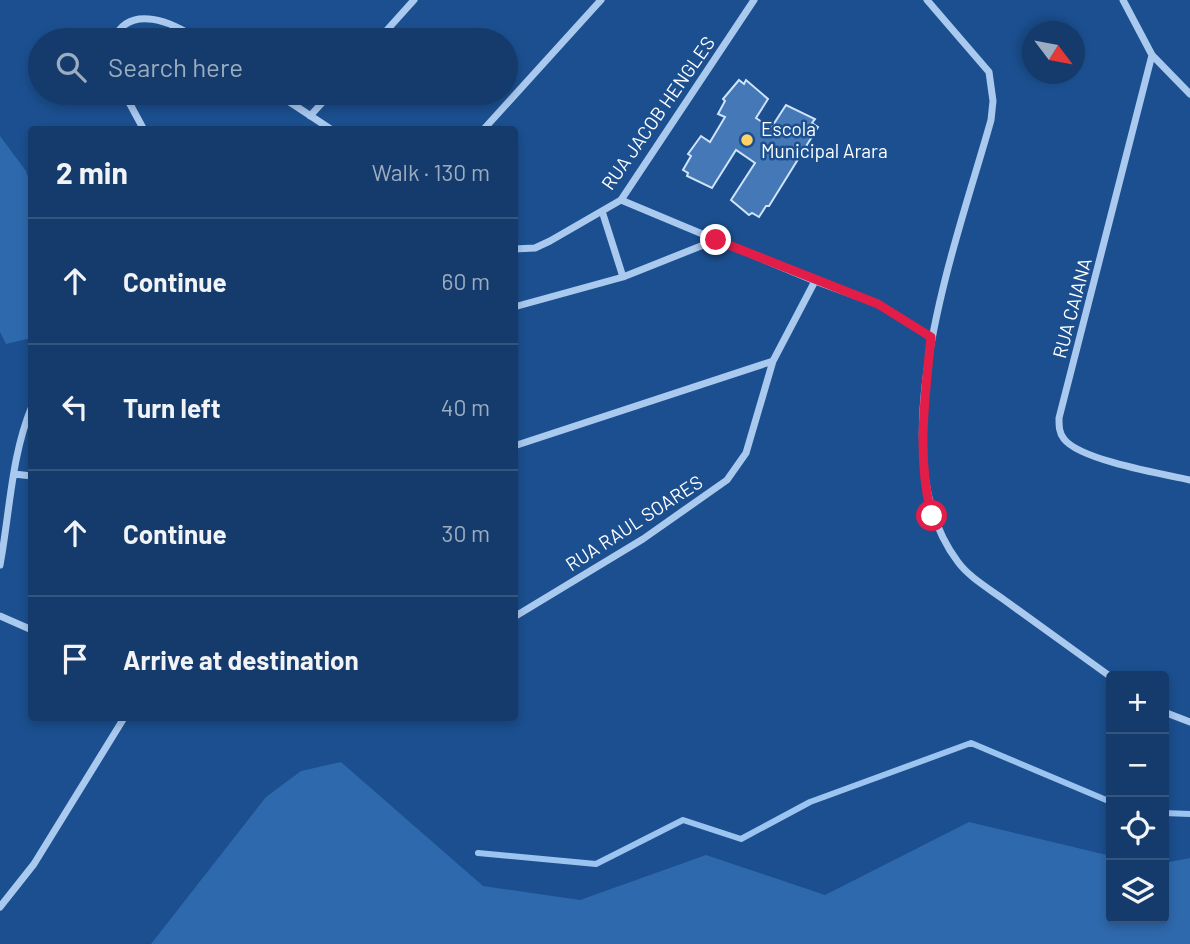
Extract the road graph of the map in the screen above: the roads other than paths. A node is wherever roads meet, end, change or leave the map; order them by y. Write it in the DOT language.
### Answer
graph roads {
  1 [pos="414,0"];
  2 [pos="601,0"];
  3 [pos="754,0"];
  4 [pos="927,0"];
  5 [pos="1124,0"];
  6 [pos="123,28"];
  7 [pos="178,28"];
  8 [pos="388,28"];
  9 [pos="1152,55"];
  10 [pos="518,91"];
  11 [pos="1190,94"];
  12 [pos="130,105"];
  13 [pos="294,105"];
  14 [pos="320,105"];
  15 [pos="506,105"];
  16 [pos="310,116"];
  17 [pos="142,126"];
  18 [pos="326,126"];
  19 [pos="487,126"];
  20 [pos="621,200"];
  21 [pos="602,211"];
  22 [pos="716,240"];
  23 [pos="518,249"];
  24 [pos="624,277"];
  25 [pos="815,281"];
  26 [pos="518,306"];
  27 [pos="931,337"];
  28 [pos="774,361"];
  29 [pos="28,416"];
  30 [pos="518,445"];
  31 [pos="14,474"];
  32 [pos="28,476"];
  33 [pos="1190,480"];
  34 [pos="0,565"];
  35 [pos="0,615"];
  36 [pos="518,615"];
  37 [pos="28,628"];
  38 [pos="1106,673"];
  39 [pos="1169,714"];
  40 [pos="122,721"];
  41 [pos="1190,722"];
  42 [pos="0,907"];
  1 -- 8 [label="street"];
  2 -- 10 [label="street"];
  3 -- 20 [label="street, RUA JACOB HENGLES"];
  4 -- 27 [label="street"];
  5 -- 9 [label="street"];
  6 -- 7 [label="street"];
  9 -- 11 [label="street"];
  9 -- 33 [label="street, RUA CAIANA"];
  12 -- 17 [label="street"];
  13 -- 16 [label="street"];
  14 -- 16 [label="street"];
  15 -- 19 [label="street"];
  16 -- 18 [label="street"];
  20 -- 21 [label="street, RUA JACOB HENGLES"];
  20 -- 22 [label="street"];
  21 -- 23 [label="street, RUA JACOB HENGLES"];
  21 -- 24 [label="street"];
  22 -- 24 [label="street"];
  22 -- 25 [label="street"];
  24 -- 26 [label="street"];
  25 -- 27 [label="street"];
  25 -- 28 [label="street, RUA RAUL SOARES"];
  27 -- 38 [label="street"];
  28 -- 30 [label="street"];
  28 -- 36 [label="street, RUA RAUL SOARES"];
  29 -- 31 [label="street"];
  31 -- 32 [label="street"];
  31 -- 34 [label="street"];
  35 -- 37 [label="street"];
  39 -- 41 [label="street"];
  40 -- 42 [label="street"];
}
